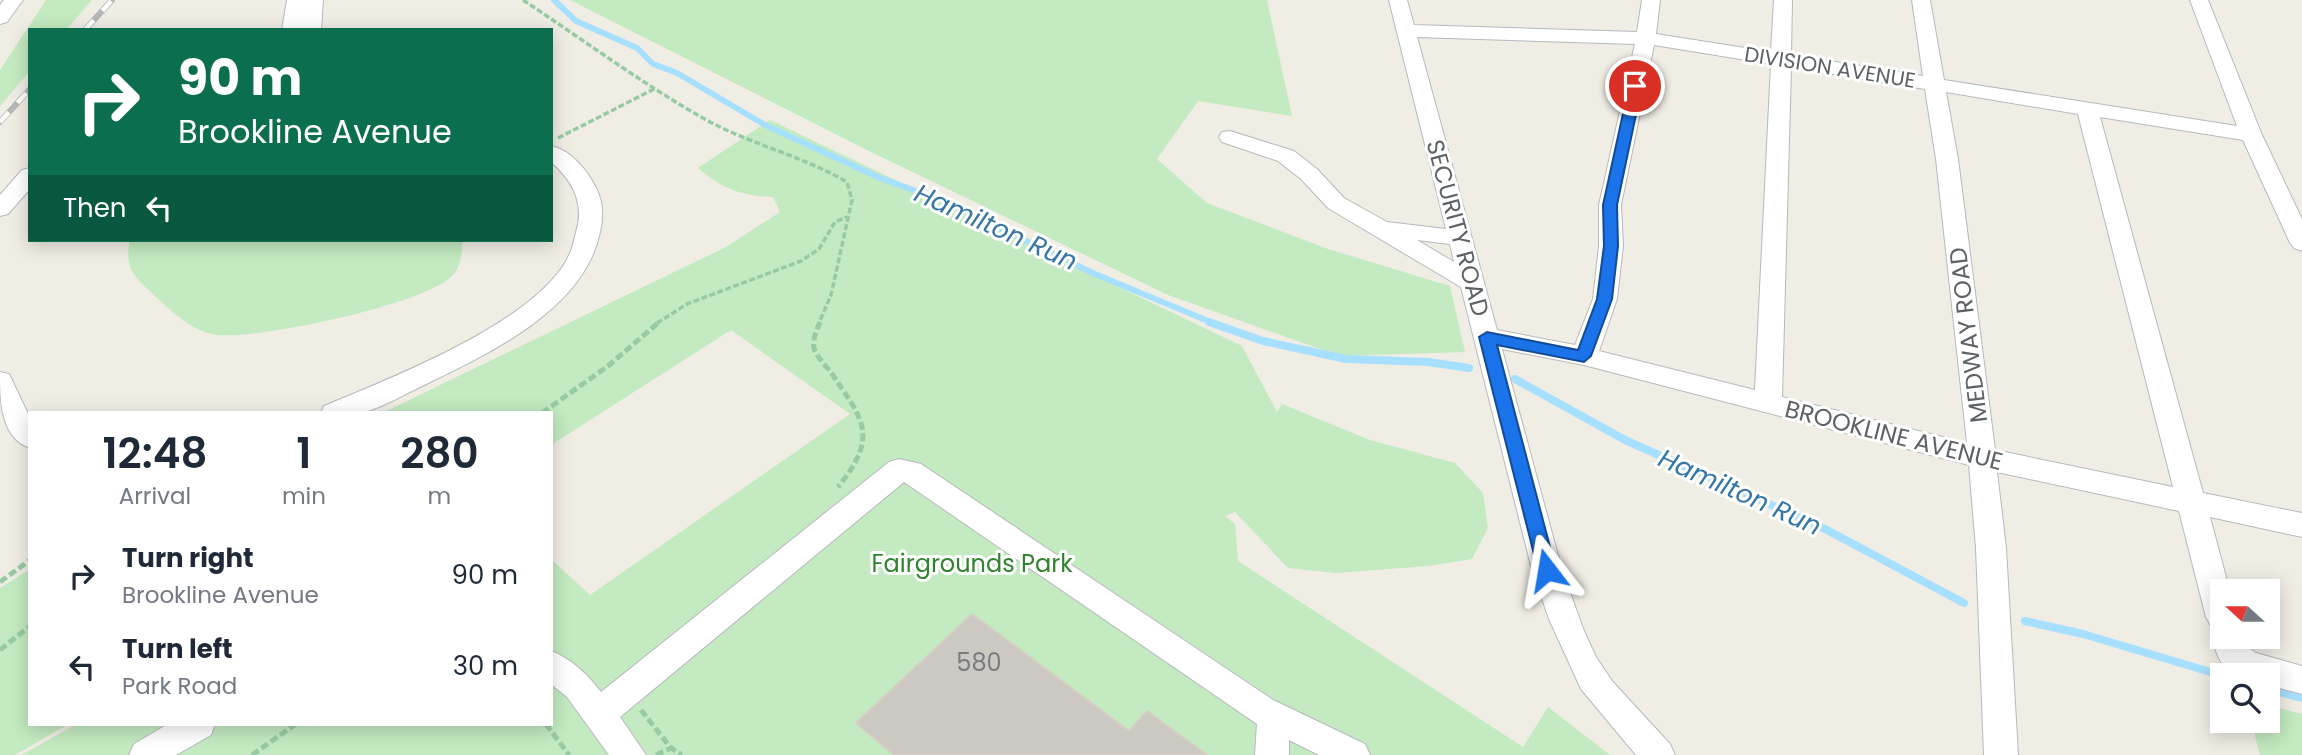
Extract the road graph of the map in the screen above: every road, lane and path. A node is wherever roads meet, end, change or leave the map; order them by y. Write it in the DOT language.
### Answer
graph roads {
  1 [pos="14,0"];
  2 [pos="296,0"];
  3 [pos="314,0"];
  4 [pos="523,0"];
  5 [pos="1398,0"];
  6 [pos="1651,0"];
  7 [pos="1783,0"];
  8 [pos="1921,0"];
  9 [pos="2199,0"];
  10 [pos="0,18"];
  11 [pos="292,28"];
  12 [pos="311,28"];
  13 [pos="1406,31"];
  14 [pos="1646,38"];
  15 [pos="1782,60"];
  16 [pos="1933,83"];
  17 [pos="656,87"];
  18 [pos="2087,108"];
  19 [pos="2251,135"];
  20 [pos="1230,137"];
  21 [pos="553,141"];
  22 [pos="553,154"];
  23 [pos="28,177"];
  24 [pos="0,209"];
  25 [pos="848,216"];
  26 [pos="1368,224"];
  27 [pos="1461,238"];
  28 [pos="2302,243"];
  29 [pos="1473,283"];
  30 [pos="1487,337"];
  31 [pos="1584,356"];
  32 [pos="0,381"];
  33 [pos="1768,404"];
  34 [pos="338,411"];
  35 [pos="545,411"];
  36 [pos="28,436"];
  37 [pos="1982,458"];
  38 [pos="837,488"];
  39 [pos="2193,502"];
  40 [pos="2302,525"];
  41 [pos="28,562"];
  42 [pos="2212,579"];
  43 [pos="0,582"];
  44 [pos="28,628"];
  45 [pos="2231,649"];
  46 [pos="0,650"];
  47 [pos="553,667"];
  48 [pos="2302,680"];
  49 [pos="627,693"];
  50 [pos="600,712"];
  51 [pos="1274,716"];
  52 [pos="196,726"];
  53 [pos="293,726"];
  54 [pos="547,726"];
  55 [pos="671,748"];
  56 [pos="146,755"];
  57 [pos="252,755"];
  58 [pos="569,755"];
  59 [pos="629,755"];
  60 [pos="655,755"];
  61 [pos="682,755"];
  62 [pos="1272,755"];
  63 [pos="1353,755"];
  64 [pos="1658,755"];
  65 [pos="2000,755"];
  1 -- 10 [label="street"];
  2 -- 11 [label="street"];
  3 -- 12 [label="street"];
  4 -- 17 [label="path"];
  5 -- 13 [label="street, SECURITY ROAD"];
  6 -- 14 [label="street"];
  7 -- 15 [label="street"];
  8 -- 16 [label="street, MEDWAY ROAD"];
  9 -- 19 [label="street"];
  13 -- 14 [label="street, DIVISION AVENUE"];
  13 -- 27 [label="street, SECURITY ROAD"];
  14 -- 15 [label="street, DIVISION AVENUE"];
  14 -- 31 [label="street"];
  15 -- 16 [label="street, DIVISION AVENUE"];
  15 -- 33 [label="street"];
  16 -- 18 [label="street, DIVISION AVENUE"];
  16 -- 37 [label="street, MEDWAY ROAD"];
  17 -- 21 [label="path"];
  17 -- 25 [label="path"];
  18 -- 19 [label="street, DIVISION AVENUE"];
  18 -- 39 [label="street"];
  19 -- 28 [label="street"];
  20 -- 26 [label="street"];
  22 -- 34 [label="street"];
  23 -- 24 [label="street"];
  25 -- 35 [label="path"];
  25 -- 38 [label="path"];
  26 -- 27 [label="street"];
  26 -- 29 [label="street"];
  27 -- 29 [label="street, SECURITY ROAD"];
  29 -- 30 [label="street, SECURITY ROAD"];
  30 -- 31 [label="street, BROOKLINE AVENUE"];
  30 -- 64 [label="street, SECURITY ROAD"];
  31 -- 33 [label="street, BROOKLINE AVENUE"];
  32 -- 36 [label="street"];
  33 -- 37 [label="street, BROOKLINE AVENUE"];
  37 -- 39 [label="street, BROOKLINE AVENUE"];
  37 -- 65 [label="street, MEDWAY ROAD"];
  39 -- 40 [label="street, BROOKLINE AVENUE"];
  39 -- 42 [label="street"];
  41 -- 43 [label="path"];
  44 -- 46 [label="path"];
  45 -- 48 [label="street"];
  47 -- 50 [label="street"];
  49 -- 50 [label="street"];
  49 -- 51 [label="street"];
  49 -- 55 [label="path"];
  50 -- 59 [label="street"];
  51 -- 62 [label="street"];
  51 -- 63 [label="street"];
  52 -- 56 [label="street"];
  53 -- 57 [label="path"];
  54 -- 58 [label="path"];
  55 -- 60 [label="path"];
  55 -- 61 [label="path"];
}
